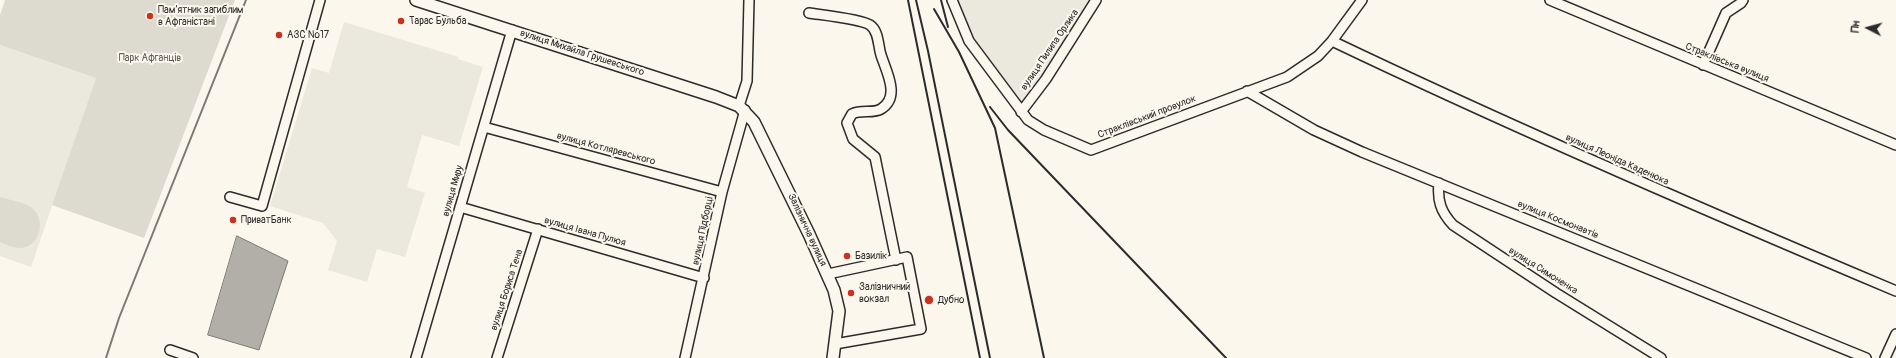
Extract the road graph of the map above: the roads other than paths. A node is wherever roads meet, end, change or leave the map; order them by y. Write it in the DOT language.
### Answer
graph roads {
  1 [pos="320,0"];
  2 [pos="416,0"];
  3 [pos="749,0"];
  4 [pos="952,0"];
  5 [pos="1096,0"];
  6 [pos="1362,0"];
  7 [pos="1550,0"];
  8 [pos="1743,0"];
  9 [pos="809,13"];
  10 [pos="512,30"];
  11 [pos="1332,41"];
  12 [pos="1703,65"];
  13 [pos="1247,91"];
  14 [pos="742,108"];
  15 [pos="1021,112"];
  16 [pos="484,127"];
  17 [pos="1896,145"];
  18 [pos="1439,183"];
  19 [pos="722,192"];
  20 [pos="230,197"];
  21 [pos="460,207"];
  22 [pos="538,229"];
  23 [pos="896,260"];
  24 [pos="828,274"];
  25 [pos="704,278"];
  26 [pos="1896,291"];
  27 [pos="1896,334"];
  28 [pos="835,344"];
  29 [pos="170,350"];
  30 [pos="193,358"];
  31 [pos="416,358"];
  32 [pos="497,358"];
  33 [pos="685,358"];
  34 [pos="833,358"];
  35 [pos="1661,358"];
  36 [pos="1866,358"];
  37 [pos="1885,358"];
  1 -- 20 [label="street"];
  2 -- 10 [label="main road, вулиця Михайла Грушевського"];
  3 -- 14 [label="street"];
  4 -- 15 [label="street, Страклівський провулок"];
  5 -- 15 [label="street, вулиця Пилипа Орлика"];
  6 -- 11 [label="street, Страклівський провулок"];
  7 -- 12 [label="street, Страклівська вулиця"];
  8 -- 12 [label="street"];
  9 -- 23 [label="street"];
  10 -- 14 [label="main road, вулиця Михайла Грушевського"];
  10 -- 16 [label="street, вулиця Миру"];
  11 -- 13 [label="street, Страклівський провулок"];
  11 -- 26 [label="street, вулиця Леоніда Каденюка"];
  12 -- 17 [label="street, Страклівська вулиця"];
  13 -- 15 [label="street, Страклівський провулок"];
  13 -- 18 [label="street, вулиця Космонавтів"];
  14 -- 19 [label="street, вулиця Підборці"];
  14 -- 24 [label="main road, Залізнична вулиця"];
  16 -- 19 [label="street, вулиця Котляревського"];
  16 -- 21 [label="street, вулиця Миру"];
  18 -- 35 [label="street, вулиця Симоненка"];
  18 -- 36 [label="street, вулиця Космонавтів"];
  19 -- 25 [label="street, вулиця Підборці"];
  21 -- 22 [label="street, вулиця Івана Пулюя"];
  21 -- 31 [label="street, вулиця Миру"];
  22 -- 25 [label="street, вулиця Івана Пулюя"];
  22 -- 32 [label="street, вулиця Бориса Тена"];
  23 -- 24 [label="street"];
  23 -- 28 [label="street"];
  24 -- 28 [label="main road, Залізнична вулиця"];
  25 -- 33 [label="street, вулиця Підборці"];
  27 -- 37 [label="street"];
  28 -- 34 [label="main road, Залізнична вулиця"];
  29 -- 30 [label="street"];
}
